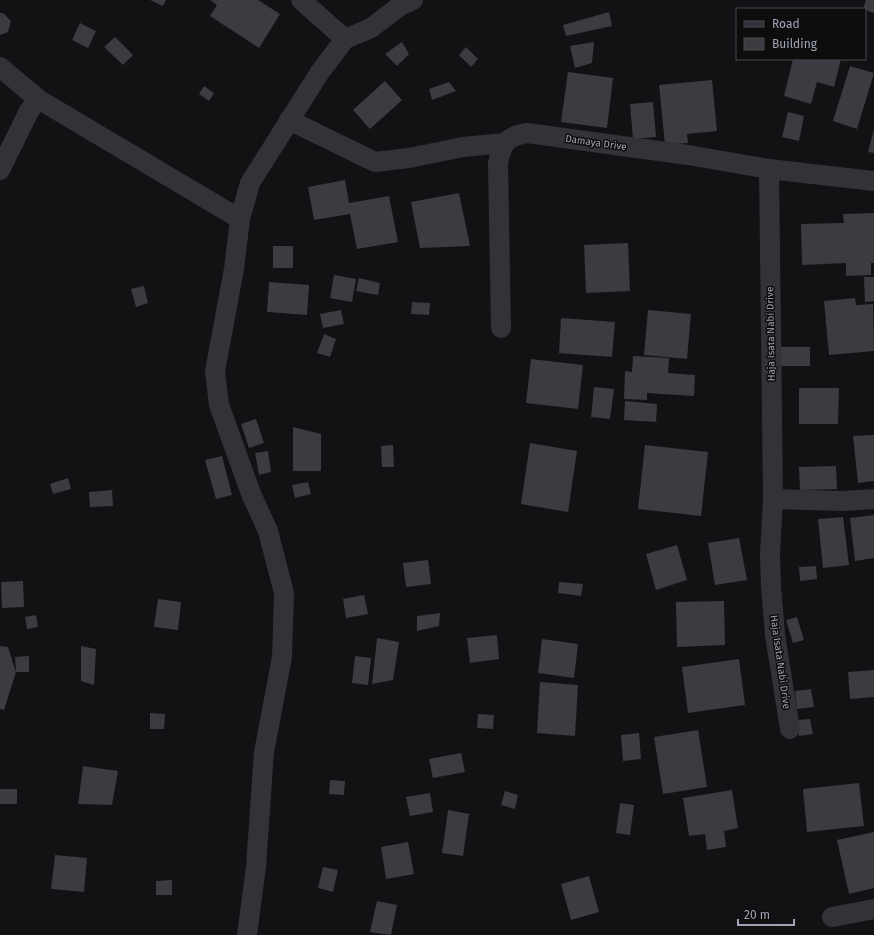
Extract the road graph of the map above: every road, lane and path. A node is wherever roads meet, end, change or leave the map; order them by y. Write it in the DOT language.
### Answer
graph roads {
  1 [pos="301,0"];
  2 [pos="413,0"];
  3 [pos="345,39"];
  4 [pos="0,67"];
  5 [pos="38,99"];
  6 [pos="289,120"];
  7 [pos="505,143"];
  8 [pos="769,169"];
  9 [pos="0,170"];
  10 [pos="874,181"];
  11 [pos="240,219"];
  12 [pos="501,328"];
  13 [pos="773,499"];
  14 [pos="874,499"];
  15 [pos="790,729"];
  16 [pos="874,909"];
  17 [pos="832,917"];
  18 [pos="247,935"];
  1 -- 3 [label="street"];
  2 -- 3 [label="street"];
  3 -- 6 [label="street"];
  4 -- 5 [label="street"];
  5 -- 9 [label="street"];
  5 -- 11 [label="street"];
  6 -- 7 [label="street"];
  6 -- 11 [label="street"];
  7 -- 8 [label="street, Damaya Drive"];
  7 -- 12 [label="street"];
  8 -- 10 [label="street, Damaya Drive"];
  8 -- 13 [label="street, Haja Isata Nabi Drive"];
  11 -- 18 [label="street"];
  13 -- 14 [label="street"];
  13 -- 15 [label="street, Haja Isata Nabi Drive"];
  16 -- 17 [label="street"];
}
